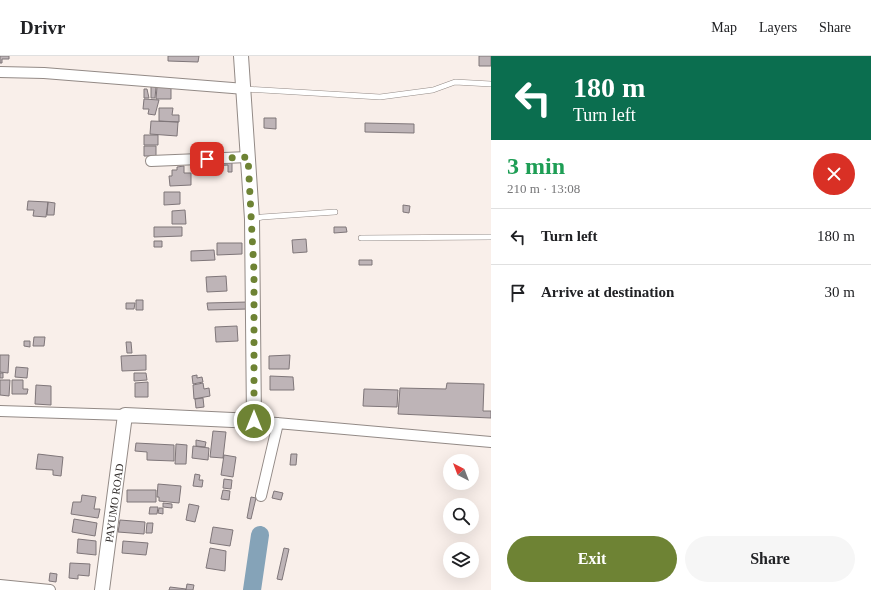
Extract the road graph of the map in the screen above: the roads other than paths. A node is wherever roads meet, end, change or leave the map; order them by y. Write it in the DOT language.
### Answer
graph roads {
  1 [pos="241,56"];
  2 [pos="0,72"];
  3 [pos="491,84"];
  4 [pos="245,89"];
  5 [pos="248,157"];
  6 [pos="151,161"];
  7 [pos="335,212"];
  8 [pos="252,219"];
  9 [pos="491,237"];
  10 [pos="361,238"];
  11 [pos="0,410"];
  12 [pos="126,415"];
  13 [pos="254,421"];
  14 [pos="278,423"];
  15 [pos="491,442"];
  16 [pos="261,496"];
  17 [pos="0,585"];
  18 [pos="50,590"];
  19 [pos="102,590"];
  1 -- 4 [label="street"];
  2 -- 4 [label="street"];
  3 -- 4 [label="lane"];
  4 -- 5 [label="street"];
  5 -- 6 [label="street"];
  5 -- 8 [label="street"];
  7 -- 8 [label="lane"];
  8 -- 13 [label="street"];
  9 -- 10 [label="lane"];
  11 -- 12 [label="street"];
  12 -- 13 [label="street"];
  12 -- 19 [label="street, PAYUMO ROAD"];
  13 -- 14 [label="street"];
  14 -- 15 [label="street"];
  14 -- 16 [label="street"];
  17 -- 18 [label="street"];
}
